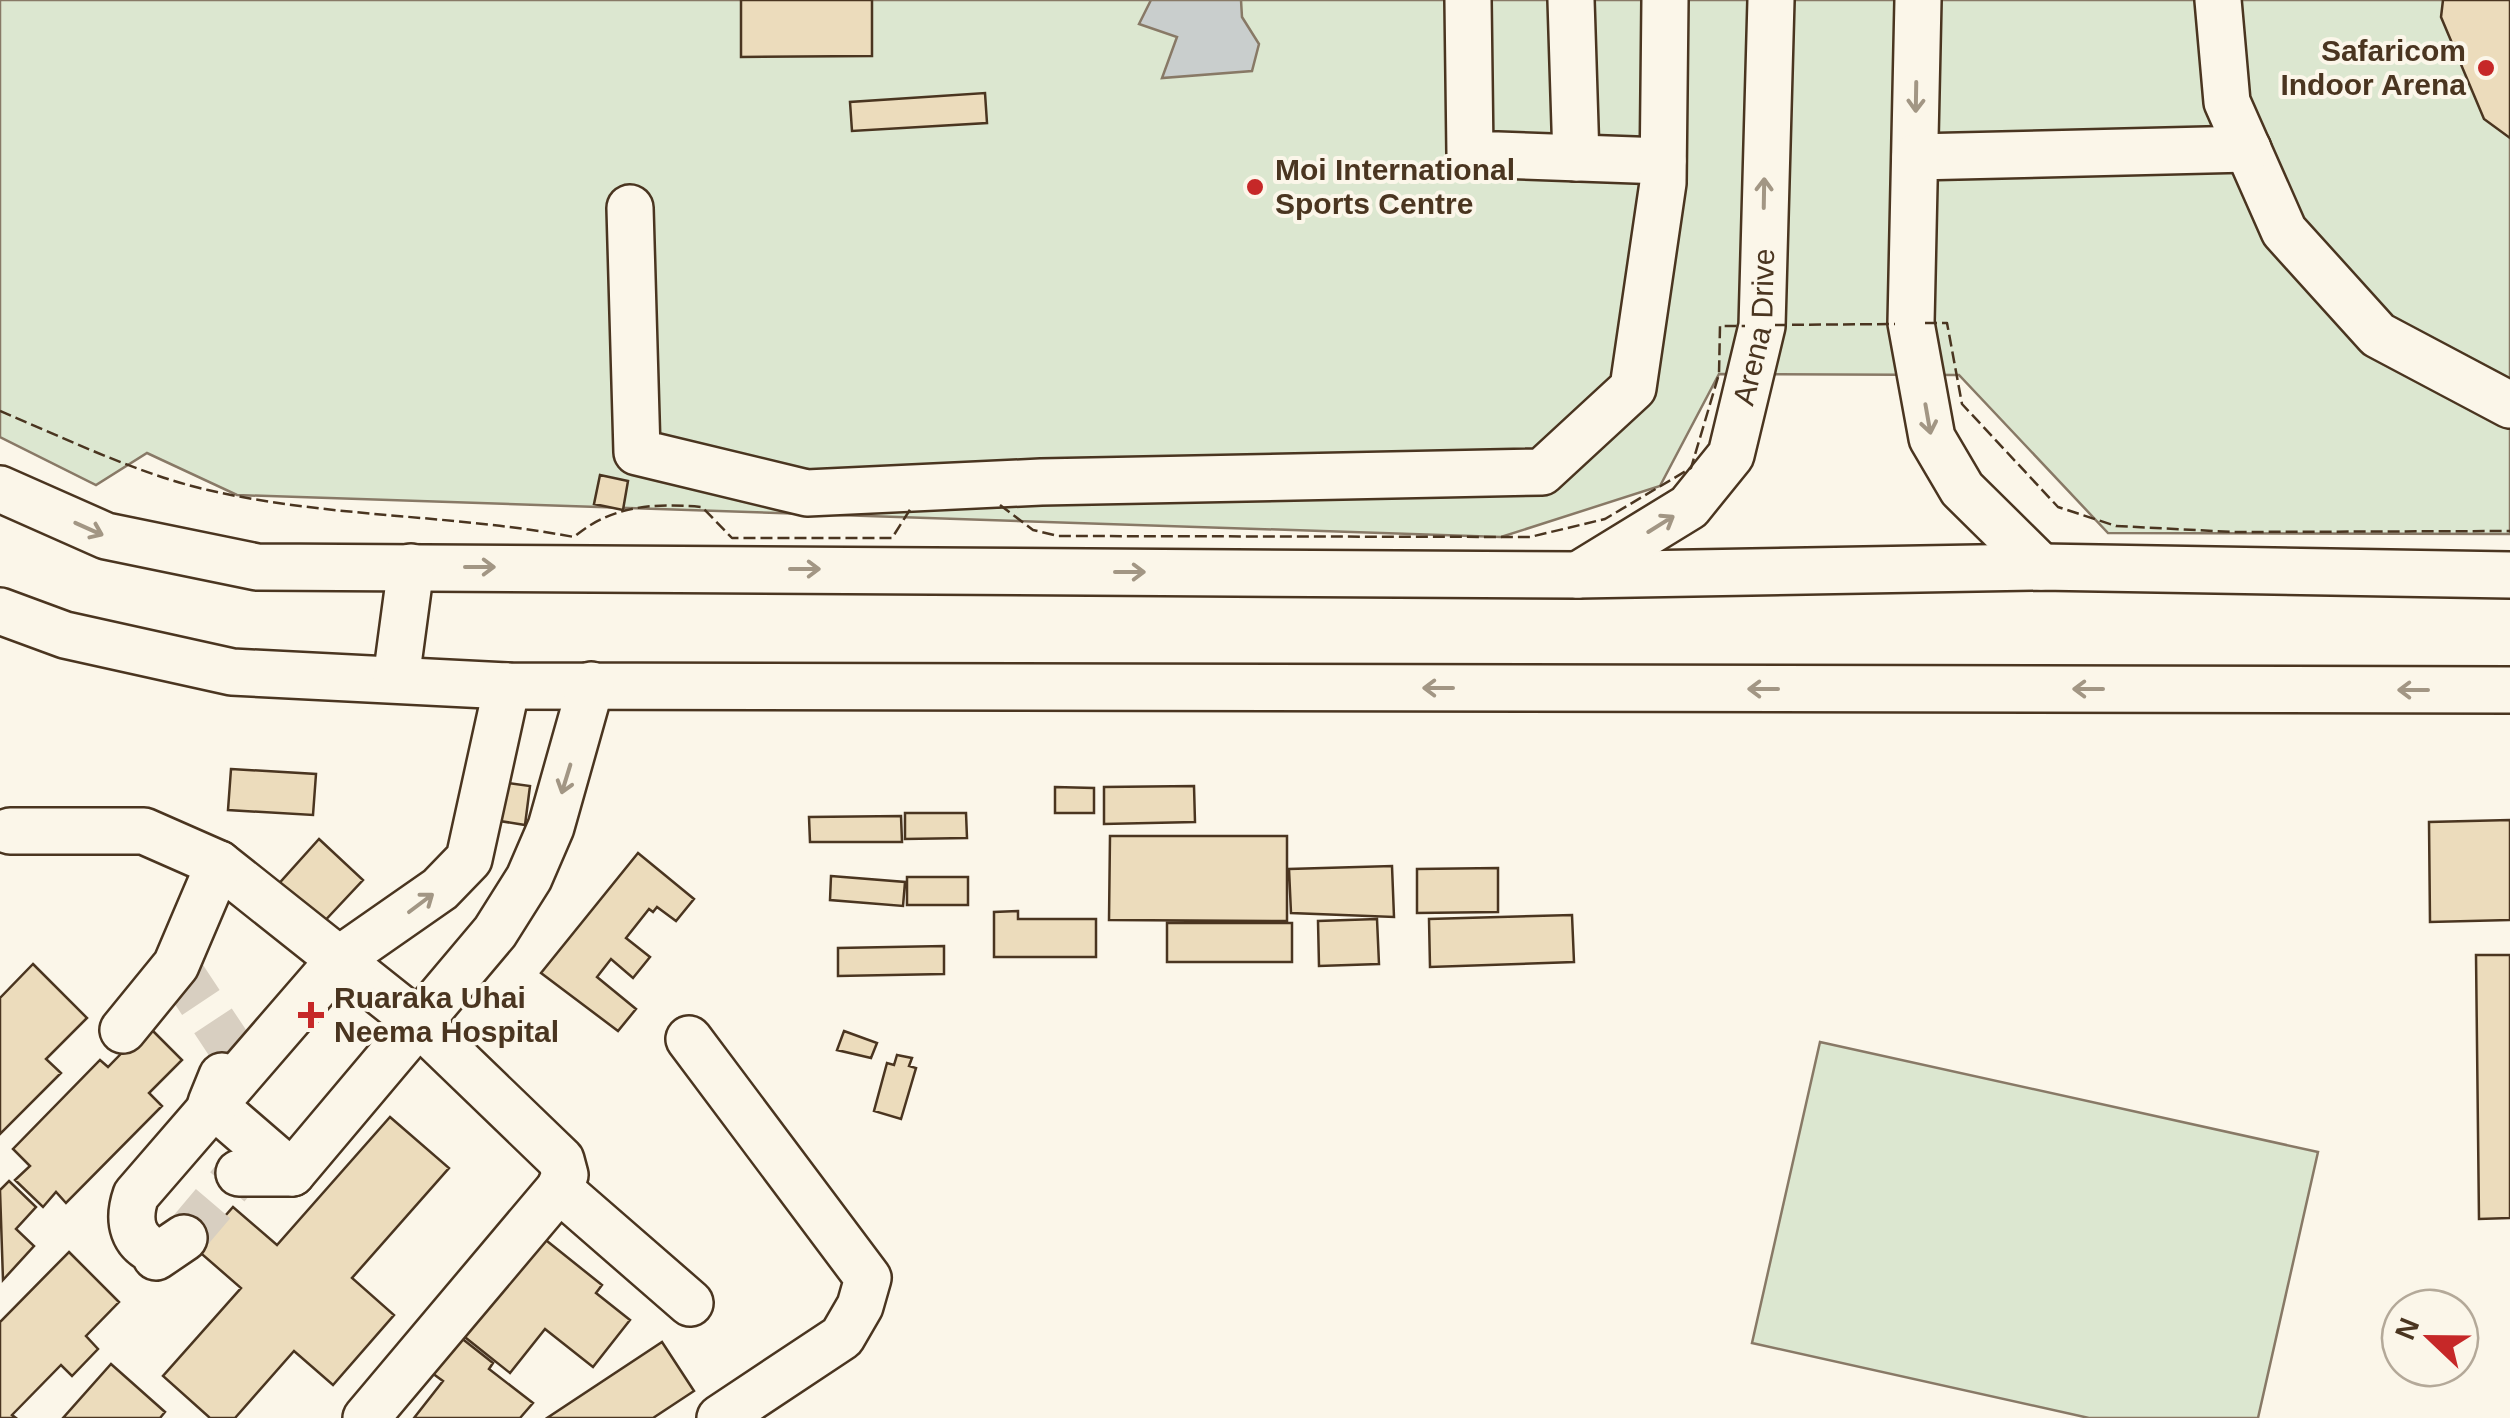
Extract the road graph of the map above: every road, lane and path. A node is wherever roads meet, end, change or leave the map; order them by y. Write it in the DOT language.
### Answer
graph roads {
  1 [pos="1468,0"];
  2 [pos="1571,0"];
  3 [pos="1665,0"];
  4 [pos="1771,0"];
  5 [pos="1918,0"];
  6 [pos="2218,0"];
  7 [pos="2248,149"];
  8 [pos="1915,157"];
  9 [pos="1576,158"];
  10 [pos="1663,161"];
  11 [pos="630,208"];
  12 [pos="2510,404"];
  13 [pos="0,489"];
  14 [pos="411,567"];
  15 [pos="2041,567"];
  16 [pos="1578,575"];
  17 [pos="2510,575"];
  18 [pos="0,611"];
  19 [pos="396,679"];
  20 [pos="591,684"];
  21 [pos="506,686"];
  22 [pos="2510,690"];
  23 [pos="10,831"];
  24 [pos="218,864"];
  25 [pos="341,958"];
  26 [pos="419,1023"];
  27 [pos="123,1030"];
  28 [pos="689,1039"];
  29 [pos="233,1051"];
  30 [pos="211,1103"];
  31 [pos="239,1173"];
  32 [pos="292,1173"];
  33 [pos="559,1189"];
  34 [pos="184,1238"];
  35 [pos="690,1303"];
  36 [pos="366,1418"];
  37 [pos="720,1418"];
  1 -- 9 [label="street"];
  2 -- 9 [label="street"];
  3 -- 10 [label="street"];
  16 -- 4 [label="street, Arena Drive, one-way"];
  5 -- 8 [label="street, one-way"];
  6 -- 7 [label="street"];
  7 -- 8 [label="street"];
  7 -- 12 [label="street"];
  8 -- 15 [label="street, one-way"];
  9 -- 10 [label="street"];
  10 -- 11 [label="street"];
  13 -- 14 [label="street, one-way"];
  14 -- 16 [label="street, one-way"];
  14 -- 19 [label="street"];
  15 -- 16 [label="street"];
  15 -- 17 [label="street"];
  18 -- 19 [label="street"];
  19 -- 21 [label="street"];
  20 -- 21 [label="street"];
  22 -- 20 [label="street, one-way"];
  20 -- 26 [label="street, one-way"];
  25 -- 21 [label="street, one-way"];
  23 -- 24 [label="street"];
  24 -- 25 [label="street"];
  24 -- 27 [label="street"];
  25 -- 26 [label="street"];
  25 -- 30 [label="street"];
  26 -- 32 [label="street"];
  26 -- 33 [label="street"];
  28 -- 37 [label="street"];
  29 -- 30 [label="street"];
  30 -- 32 [label="street"];
  30 -- 34 [label="street"];
  31 -- 32 [label="street"];
  33 -- 35 [label="street"];
  33 -- 36 [label="street"];
}
